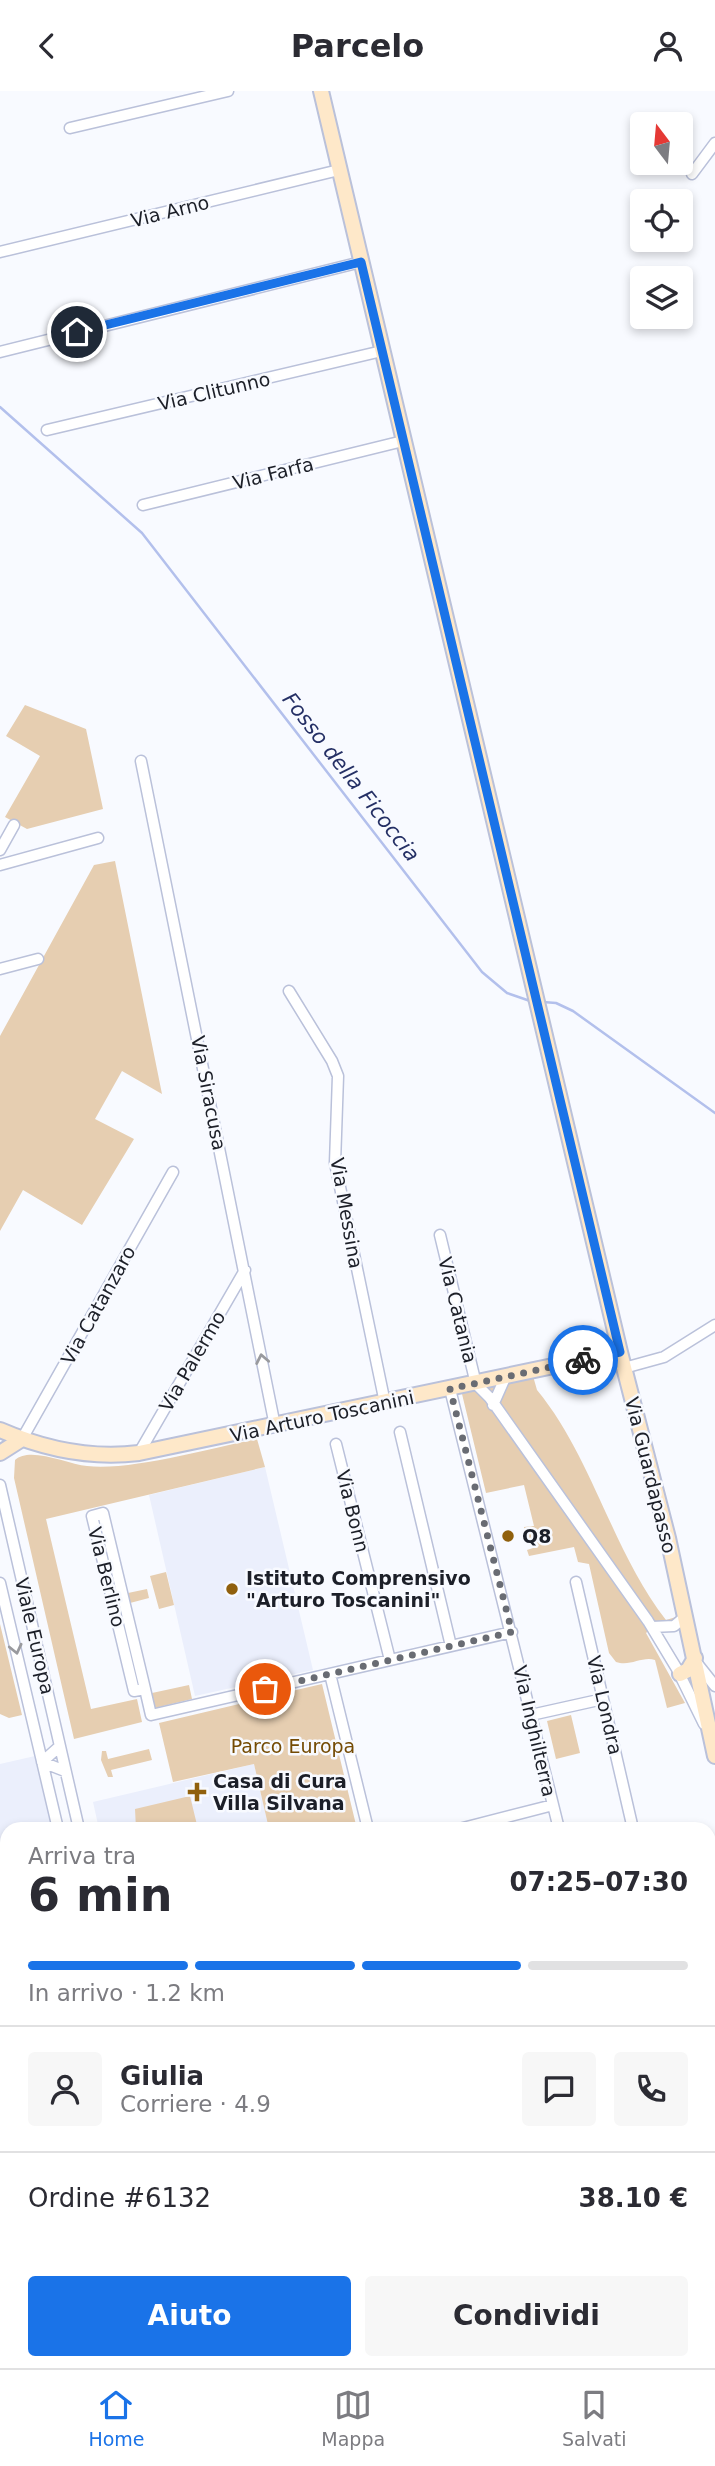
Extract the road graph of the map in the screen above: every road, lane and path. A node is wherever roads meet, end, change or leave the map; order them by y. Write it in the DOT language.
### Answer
graph roads {
  1 [pos="228,91"];
  2 [pos="321,91"];
  3 [pos="70,128"];
  4 [pos="715,143"];
  5 [pos="339,170"];
  6 [pos="693,173"];
  7 [pos="0,252"];
  8 [pos="361,262"];
  9 [pos="382,351"];
  10 [pos="0,352"];
  11 [pos="47,431"];
  12 [pos="403,441"];
  13 [pos="143,505"];
  14 [pos="141,761"];
  15 [pos="14,825"];
  16 [pos="98,838"];
  17 [pos="0,851"];
  18 [pos="0,865"];
  19 [pos="37,959"];
  20 [pos="0,969"];
  21 [pos="289,991"];
  22 [pos="173,1172"];
  23 [pos="440,1235"];
  24 [pos="245,1270"];
  25 [pos="715,1325"];
  26 [pos="620,1352"];
  27 [pos="624,1368"];
  28 [pos="505,1378"];
  29 [pos="476,1384"];
  30 [pos="450,1389"];
  31 [pos="385,1403"];
  32 [pos="492,1405"];
  33 [pos="275,1426"];
  34 [pos="400,1432"];
  35 [pos="1,1436"];
  36 [pos="22,1439"];
  37 [pos="337,1444"];
  38 [pos="0,1453"];
  39 [pos="139,1453"];
  40 [pos="0,1485"];
  41 [pos="576,1582"];
  42 [pos="0,1583"];
  43 [pos="686,1616"];
  44 [pos="652,1627"];
  45 [pos="512,1632"];
  46 [pos="451,1646"];
  47 [pos="390,1660"];
  48 [pos="696,1660"];
  49 [pos="330,1674"];
  50 [pos="680,1674"];
  51 [pos="715,1686"];
  52 [pos="145,1689"];
  53 [pos="603,1699"];
  54 [pos="531,1715"];
  55 [pos="711,1739"];
  56 [pos="60,1746"];
  57 [pos="715,1756"];
  58 [pos="42,1762"];
  59 [pos="65,1771"];
  60 [pos="553,1805"];
  61 [pos="56,1822"];
  62 [pos="77,1822"];
  63 [pos="366,1822"];
  64 [pos="486,1822"];
  65 [pos="557,1822"];
  66 [pos="632,1822"];
  1 -- 3 [label="street"];
  2 -- 5 [label="street, Via Guardapasso"];
  4 -- 6 [label="street"];
  5 -- 7 [label="street, Via Arno"];
  5 -- 8 [label="street, Via Guardapasso"];
  8 -- 9 [label="street, Via Guardapasso"];
  8 -- 10 [label="street"];
  9 -- 11 [label="street, Via Clitunno"];
  9 -- 12 [label="street, Via Guardapasso"];
  12 -- 13 [label="street, Via Farfa"];
  12 -- 26 [label="street, Via Guardapasso"];
  14 -- 24 [label="street, Via Siracusa"];
  15 -- 17 [label="street"];
  16 -- 18 [label="street"];
  19 -- 20 [label="street"];
  21 -- 31 [label="street, Via Messina"];
  22 -- 36 [label="street, Via Catanzaro"];
  23 -- 29 [label="street, Via Catania"];
  33 -- 24 [label="street, Via Siracusa, one-way"];
  24 -- 39 [label="street, Via Palermo"];
  25 -- 27 [label="street"];
  26 -- 27 [label="street, Via Guardapasso"];
  26 -- 28 [label="street, Via Arturo Toscanini"];
  27 -- 43 [label="street, Via Guardapasso"];
  28 -- 29 [label="street, Via Arturo Toscanini"];
  28 -- 32 [label="street"];
  29 -- 30 [label="street, Via Arturo Toscanini"];
  29 -- 32 [label="street"];
  30 -- 31 [label="street, Via Arturo Toscanini"];
  30 -- 45 [label="street, Via Inghilterra"];
  31 -- 33 [label="street, Via Arturo Toscanini"];
  32 -- 44 [label="street"];
  33 -- 39 [label="street, Via Arturo Toscanini"];
  34 -- 46 [label="street"];
  35 -- 36 [label="street, Via Arturo Toscanini"];
  36 -- 38 [label="street"];
  36 -- 39 [label="street, Via Arturo Toscanini"];
  37 -- 47 [label="street, Via Bonn"];
  40 -- 56 [label="street, Viale Europa"];
  41 -- 53 [label="street, Via Londra"];
  42 -- 58 [label="street, Viale Europa, one-way"];
  43 -- 44 [label="street"];
  43 -- 48 [label="street, Via Guardapasso"];
  44 -- 50 [label="street"];
  45 -- 46 [label="street"];
  45 -- 54 [label="street, Via Inghilterra"];
  46 -- 47 [label="street"];
  47 -- 49 [label="street"];
  48 -- 50 [label="street"];
  48 -- 51 [label="street"];
  48 -- 55 [label="street, Via Guardapasso"];
  49 -- 52 [label="street, Via Berlino"];
  49 -- 63 [label="street"];
  50 -- 55 [label="street"];
  52 -- 52 [label="street, Via Berlino"];
  53 -- 54 [label="street"];
  53 -- 66 [label="street, Via Londra"];
  54 -- 60 [label="street, Via Inghilterra"];
  55 -- 57 [label="street, Via Guardapasso"];
  56 -- 58 [label="street"];
  56 -- 59 [label="street, Viale Europa"];
  58 -- 59 [label="street"];
  58 -- 61 [label="street, Viale Europa"];
  59 -- 62 [label="street, Viale Europa"];
  60 -- 64 [label="street"];
  60 -- 65 [label="street, Via Inghilterra"];
}
